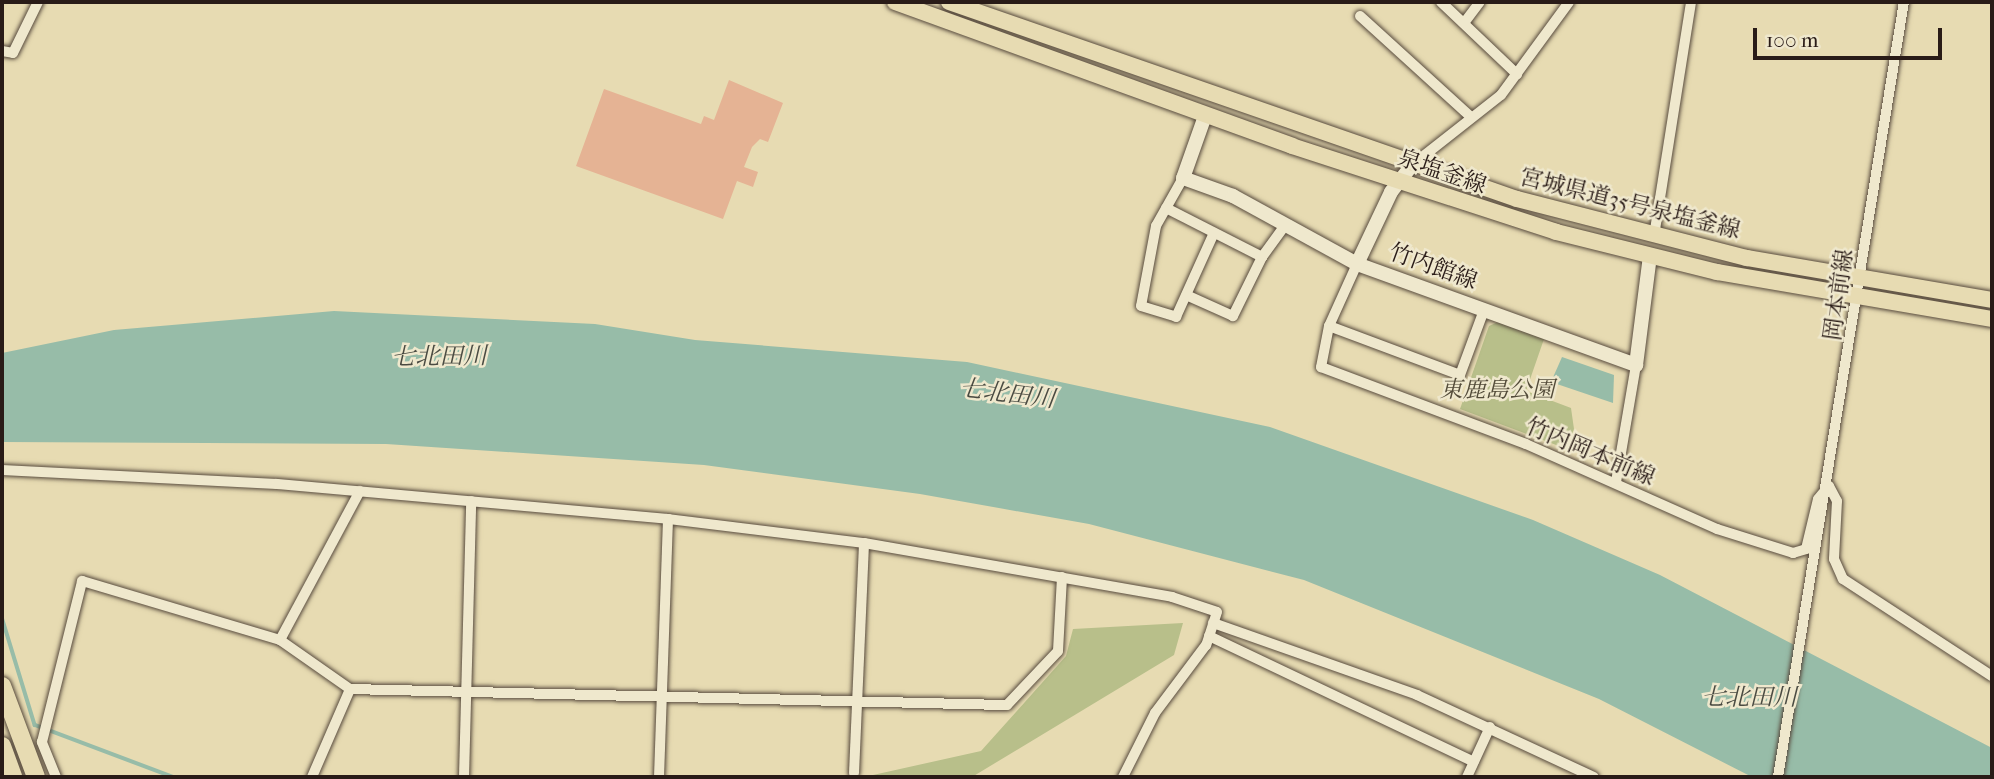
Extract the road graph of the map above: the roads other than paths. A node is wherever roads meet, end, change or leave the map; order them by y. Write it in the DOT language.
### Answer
graph roads {
  1 [pos="38,2"];
  2 [pos="895,2"];
  3 [pos="949,2"];
  4 [pos="1441,2"];
  5 [pos="1480,2"];
  6 [pos="1569,2"];
  7 [pos="1691,2"];
  8 [pos="1903,2"];
  9 [pos="1360,16"];
  10 [pos="1464,23"];
  11 [pos="2,51"];
  12 [pos="1517,74"];
  13 [pos="1205,116"];
  14 [pos="1471,117"];
  15 [pos="1412,166"];
  16 [pos="1182,178"];
  17 [pos="1398,181"];
  18 [pos="1166,208"];
  19 [pos="1285,225"];
  20 [pos="1214,233"];
  21 [pos="1654,237"];
  22 [pos="1650,256"];
  23 [pos="1262,257"];
  24 [pos="1357,264"];
  25 [pos="1860,279"];
  26 [pos="1186,295"];
  27 [pos="1858,298"];
  28 [pos="1992,300"];
  29 [pos="1484,310"];
  30 [pos="1992,319"];
  31 [pos="1329,326"];
  32 [pos="1636,365"];
  33 [pos="2,470"];
  34 [pos="1616,482"];
  35 [pos="1829,486"];
  36 [pos="360,491"];
  37 [pos="471,501"];
  38 [pos="668,519"];
  39 [pos="864,543"];
  40 [pos="1062,577"];
  41 [pos="1213,623"];
  42 [pos="1209,636"];
  43 [pos="280,640"];
  44 [pos="1992,676"];
  45 [pos="2,686"];
  46 [pos="350,689"];
  47 [pos="466,691"];
  48 [pos="663,698"];
  49 [pos="859,702"];
  50 [pos="1490,727"];
  51 [pos="2,746"];
  52 [pos="1474,762"];
  53 [pos="854,773"];
  54 [pos="13,777"];
  55 [pos="36,777"];
  56 [pos="56,777"];
  57 [pos="312,777"];
  58 [pos="464,777"];
  59 [pos="659,777"];
  60 [pos="1124,777"];
  61 [pos="1467,777"];
  62 [pos="1594,777"];
  63 [pos="1778,777"];
  1 -- 11 [label="street"];
  2 -- 13 [label="main road, 泉塩釜線"];
  3 -- 15 [label="main road, 宮城県道35号泉塩釜線"];
  4 -- 10 [label="street"];
  5 -- 10 [label="street"];
  6 -- 12 [label="street"];
  7 -- 21 [label="street"];
  8 -- 25 [label="street, 岡本前線"];
  9 -- 14 [label="street"];
  10 -- 12 [label="street"];
  12 -- 14 [label="street"];
  13 -- 16 [label="street"];
  13 -- 17 [label="main road, 泉塩釜線"];
  14 -- 15 [label="street"];
  15 -- 17 [label="street"];
  15 -- 21 [label="main road, 宮城県道35号泉塩釜線"];
  16 -- 18 [label="street"];
  16 -- 19 [label="street, 竹内館線"];
  17 -- 22 [label="main road, 泉塩釜線"];
  17 -- 24 [label="street"];
  18 -- 20 [label="street"];
  18 -- 26 [label="street"];
  19 -- 23 [label="street"];
  19 -- 24 [label="street, 竹内館線"];
  20 -- 23 [label="street"];
  20 -- 26 [label="street"];
  21 -- 25 [label="main road, 宮城県道35号泉塩釜線"];
  22 -- 27 [label="main road, 泉塩釜線"];
  22 -- 32 [label="street"];
  23 -- 26 [label="street"];
  24 -- 29 [label="street, 竹内館線"];
  24 -- 31 [label="street, 竹内岡本前線"];
  25 -- 27 [label="street, 岡本前線"];
  25 -- 28 [label="main road, 宮城県道35号泉塩釜線"];
  27 -- 30 [label="main road, 泉塩釜線"];
  27 -- 35 [label="street, 岡本前線"];
  29 -- 31 [label="street"];
  29 -- 32 [label="street, 竹内館線"];
  31 -- 34 [label="street, 竹内岡本前線"];
  32 -- 34 [label="street"];
  33 -- 36 [label="street"];
  34 -- 35 [label="street, 竹内岡本前線"];
  35 -- 44 [label="street"];
  35 -- 63 [label="street, 岡本前線"];
  36 -- 37 [label="street"];
  36 -- 43 [label="street"];
  37 -- 38 [label="street"];
  37 -- 47 [label="street"];
  38 -- 39 [label="street"];
  38 -- 48 [label="street"];
  39 -- 40 [label="street"];
  39 -- 49 [label="street"];
  40 -- 41 [label="street"];
  40 -- 49 [label="street"];
  41 -- 42 [label="street"];
  41 -- 50 [label="street"];
  42 -- 52 [label="street"];
  42 -- 60 [label="street"];
  43 -- 46 [label="street"];
  43 -- 56 [label="street"];
  45 -- 55 [label="highway"];
  46 -- 47 [label="street"];
  46 -- 57 [label="street"];
  47 -- 48 [label="street"];
  47 -- 58 [label="street"];
  48 -- 49 [label="street"];
  48 -- 59 [label="street"];
  49 -- 53 [label="street"];
  50 -- 52 [label="street"];
  50 -- 62 [label="street"];
  51 -- 54 [label="highway"];
  52 -- 61 [label="street"];
}
